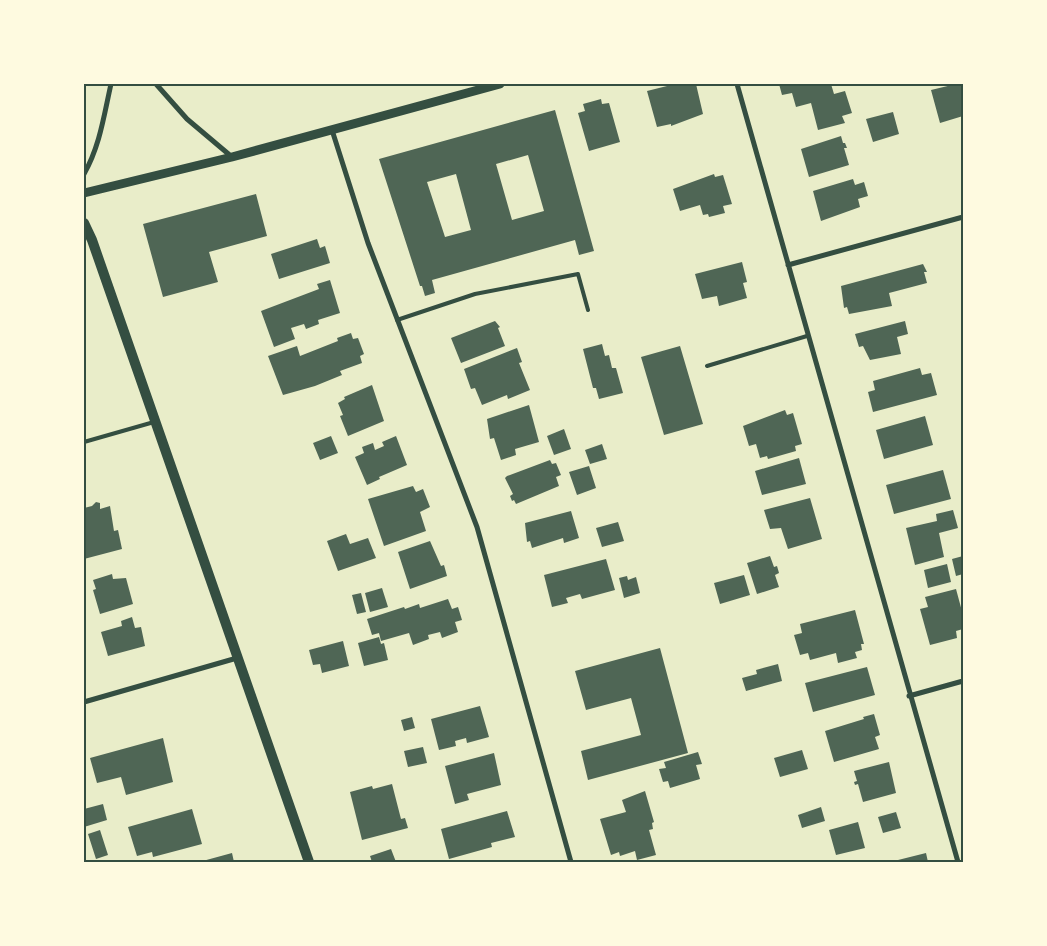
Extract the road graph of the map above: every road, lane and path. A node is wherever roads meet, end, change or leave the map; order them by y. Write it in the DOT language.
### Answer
graph roads {
  1 [pos="111,84"];
  2 [pos="156,84"];
  3 [pos="500,84"];
  4 [pos="737,84"];
  5 [pos="332,130"];
  6 [pos="232,157"];
  7 [pos="84,174"];
  8 [pos="84,193"];
  9 [pos="963,217"];
  10 [pos="84,223"];
  11 [pos="788,266"];
  12 [pos="588,310"];
  13 [pos="396,320"];
  14 [pos="807,336"];
  15 [pos="707,366"];
  16 [pos="155,422"];
  17 [pos="84,442"];
  18 [pos="237,658"];
  19 [pos="963,681"];
  20 [pos="909,696"];
  21 [pos="84,702"];
  22 [pos="309,862"];
  23 [pos="572,862"];
  24 [pos="958,862"];
  1 -- 7 [label="street"];
  2 -- 6 [label="street"];
  3 -- 5 [label="street"];
  4 -- 11 [label="street"];
  5 -- 6 [label="street"];
  5 -- 13 [label="street"];
  6 -- 8 [label="street"];
  9 -- 11 [label="street"];
  10 -- 16 [label="main road"];
  11 -- 14 [label="street"];
  12 -- 13 [label="lane"];
  13 -- 23 [label="street"];
  14 -- 15 [label="lane"];
  14 -- 20 [label="street"];
  16 -- 17 [label="lane"];
  16 -- 18 [label="main road"];
  18 -- 21 [label="street"];
  18 -- 22 [label="main road"];
  19 -- 20 [label="street"];
  20 -- 24 [label="street"];
}
